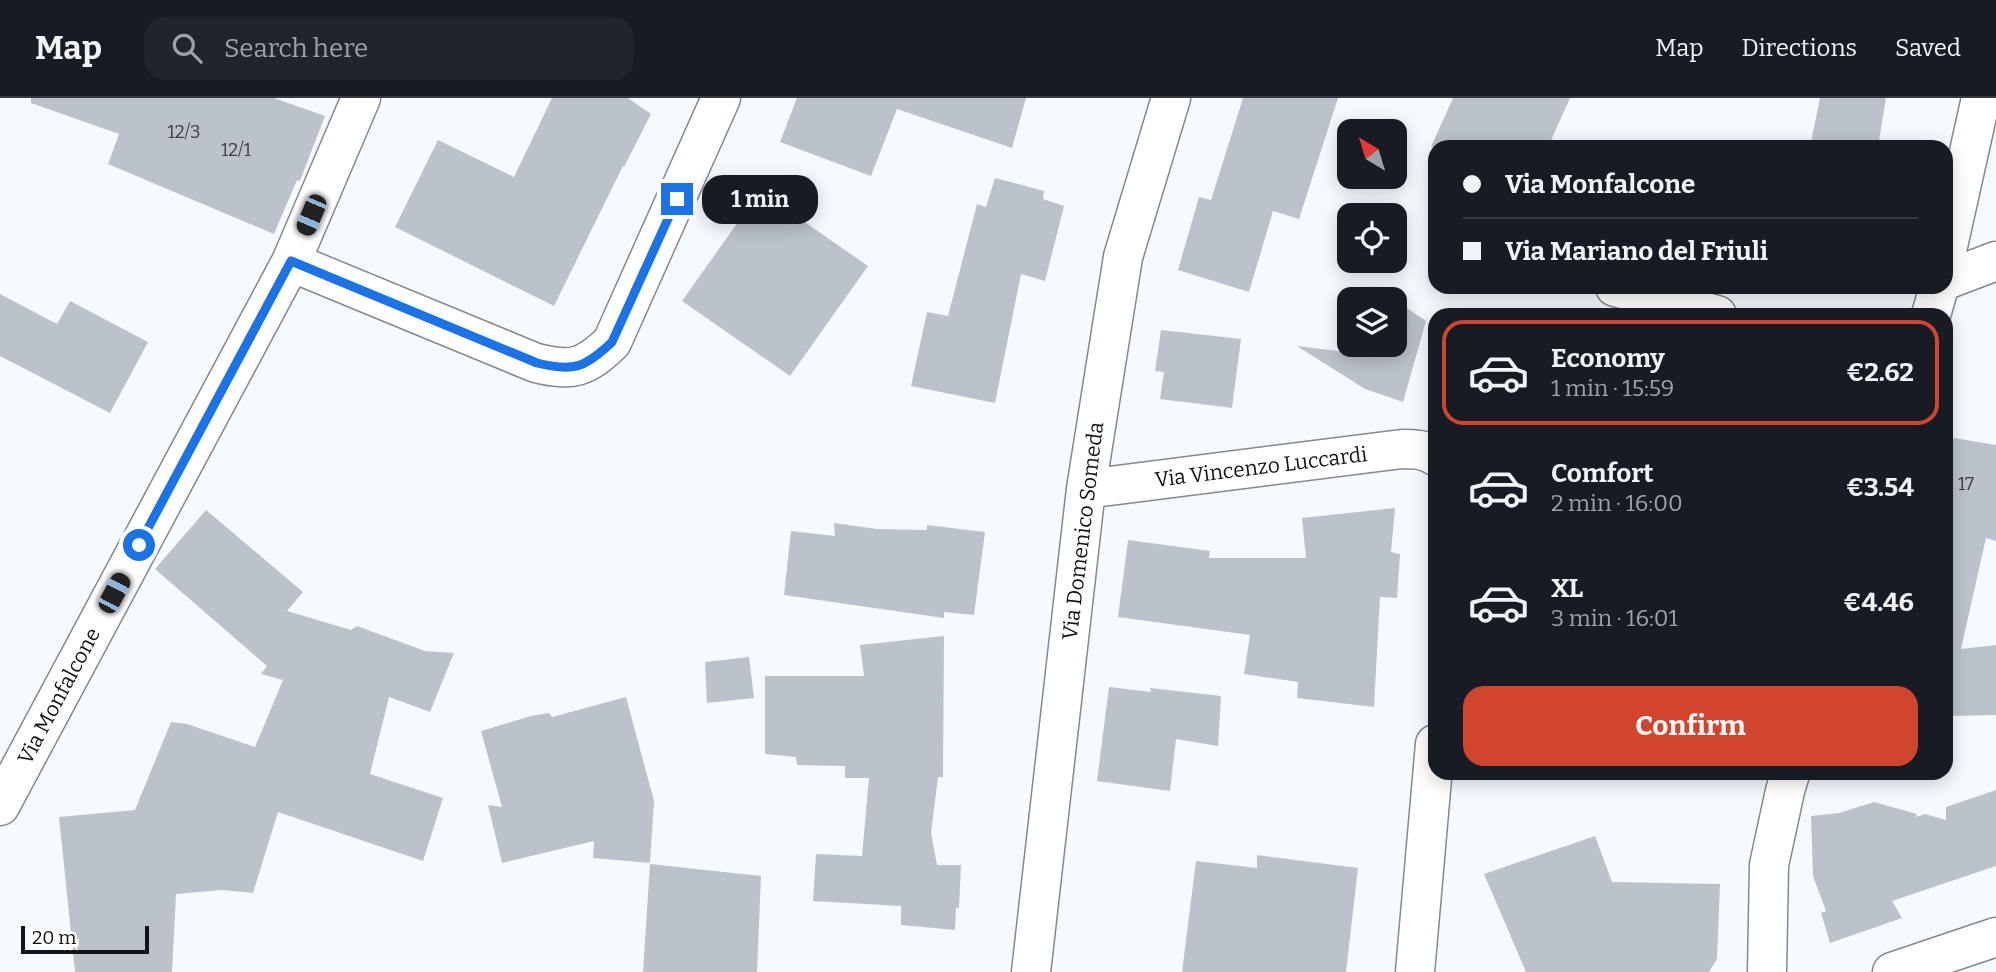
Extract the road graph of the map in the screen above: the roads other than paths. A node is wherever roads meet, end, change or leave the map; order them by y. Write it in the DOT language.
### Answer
graph roads {
  1 [pos="361,98"];
  2 [pos="722,98"];
  3 [pos="1171,98"];
  4 [pos="1981,98"];
  5 [pos="1953,224"];
  6 [pos="291,261"];
  7 [pos="1996,261"];
  8 [pos="1953,277"];
  9 [pos="1640,294"];
  10 [pos="1692,308"];
  11 [pos="1428,452"];
  12 [pos="1086,489"];
  13 [pos="1432,780"];
  14 [pos="1788,780"];
  15 [pos="0,806"];
  16 [pos="1996,937"];
  17 [pos="1031,972"];
  18 [pos="1415,972"];
  19 [pos="1767,972"];
  20 [pos="1892,972"];
  1 -- 6 [label="street, Via Monfalcone"];
  2 -- 6 [label="street"];
  3 -- 12 [label="street, Via Domenico Someda"];
  4 -- 5 [label="street"];
  6 -- 15 [label="street, Via Monfalcone"];
  7 -- 8 [label="street"];
  9 -- 10 [label="street"];
  11 -- 12 [label="street, Via Vincenzo Luccardi"];
  12 -- 17 [label="street, Via Domenico Someda"];
  13 -- 18 [label="street"];
  14 -- 19 [label="street"];
  16 -- 20 [label="street"];
}
